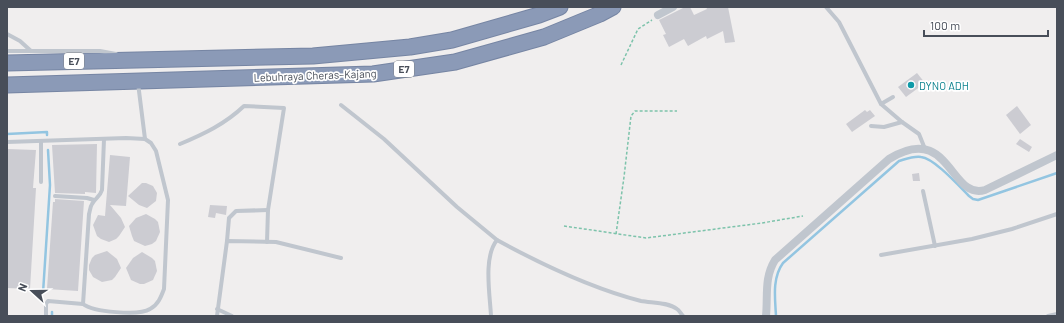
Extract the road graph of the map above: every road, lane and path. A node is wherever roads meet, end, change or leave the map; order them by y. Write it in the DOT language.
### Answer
graph roads {
  1 [pos="560,7"];
  2 [pos="613,7"];
  3 [pos="673,7"];
  4 [pos="826,7"];
  5 [pos="658,15"];
  6 [pos="7,34"];
  7 [pos="7,51"];
  8 [pos="32,51"];
  9 [pos="142,59"];
  10 [pos="7,63"];
  11 [pos="621,65"];
  12 [pos="138,81"];
  13 [pos="7,85"];
  14 [pos="893,97"];
  15 [pos="881,104"];
  16 [pos="341,105"];
  17 [pos="677,111"];
  18 [pos="902,122"];
  19 [pos="871,126"];
  20 [pos="104,139"];
  21 [pos="145,139"];
  22 [pos="41,141"];
  23 [pos="7,142"];
  24 [pos="180,144"];
  25 [pos="925,149"];
  26 [pos="1057,155"];
  27 [pos="41,182"];
  28 [pos="923,191"];
  29 [pos="56,196"];
  30 [pos="94,200"];
  31 [pos="268,210"];
  32 [pos="1057,214"];
  33 [pos="803,216"];
  34 [pos="564,226"];
  35 [pos="616,234"];
  36 [pos="497,240"];
  37 [pos="227,241"];
  38 [pos="266,242"];
  39 [pos="935,246"];
  40 [pos="880,255"];
  41 [pos="341,258"];
  42 [pos="83,304"];
  43 [pos="217,309"];
  44 [pos="1057,314"];
  45 [pos="46,316"];
  46 [pos="217,316"];
  47 [pos="232,316"];
  48 [pos="491,316"];
  49 [pos="683,316"];
  50 [pos="766,316"];
  51 [pos="1048,316"];
  1 -- 9 [label="highway, Lebuhraya Cheras–Kajang / E7"];
  2 -- 12 [label="highway, Lebuhraya Cheras–Kajang / E7"];
  3 -- 5 [label="street"];
  4 -- 15 [label="lane"];
  5 -- 11 [label="path"];
  6 -- 8 [label="lane"];
  7 -- 8 [label="lane"];
  8 -- 9 [label="lane"];
  9 -- 10 [label="highway, Lebuhraya Cheras–Kajang / E7"];
  12 -- 13 [label="highway, Lebuhraya Cheras–Kajang / E7"];
  12 -- 21 [label="lane"];
  14 -- 15 [label="lane"];
  15 -- 18 [label="lane"];
  16 -- 36 [label="lane"];
  17 -- 35 [label="path"];
  18 -- 19 [label="lane"];
  18 -- 25 [label="lane"];
  20 -- 21 [label="lane"];
  20 -- 22 [label="lane"];
  20 -- 30 [label="lane"];
  21 -- 42 [label="lane"];
  22 -- 23 [label="lane"];
  22 -- 27 [label="lane"];
  24 -- 31 [label="lane"];
  25 -- 26 [label="street"];
  25 -- 50 [label="street"];
  28 -- 39 [label="lane"];
  29 -- 30 [label="lane"];
  30 -- 42 [label="lane"];
  31 -- 37 [label="lane"];
  31 -- 38 [label="lane"];
  32 -- 39 [label="lane"];
  33 -- 35 [label="path"];
  34 -- 35 [label="path"];
  36 -- 48 [label="lane"];
  36 -- 49 [label="lane"];
  37 -- 38 [label="lane"];
  37 -- 43 [label="lane"];
  38 -- 41 [label="lane"];
  39 -- 40 [label="lane"];
  42 -- 45 [label="lane"];
  43 -- 46 [label="lane"];
  43 -- 47 [label="lane"];
  44 -- 51 [label="lane"];
}
